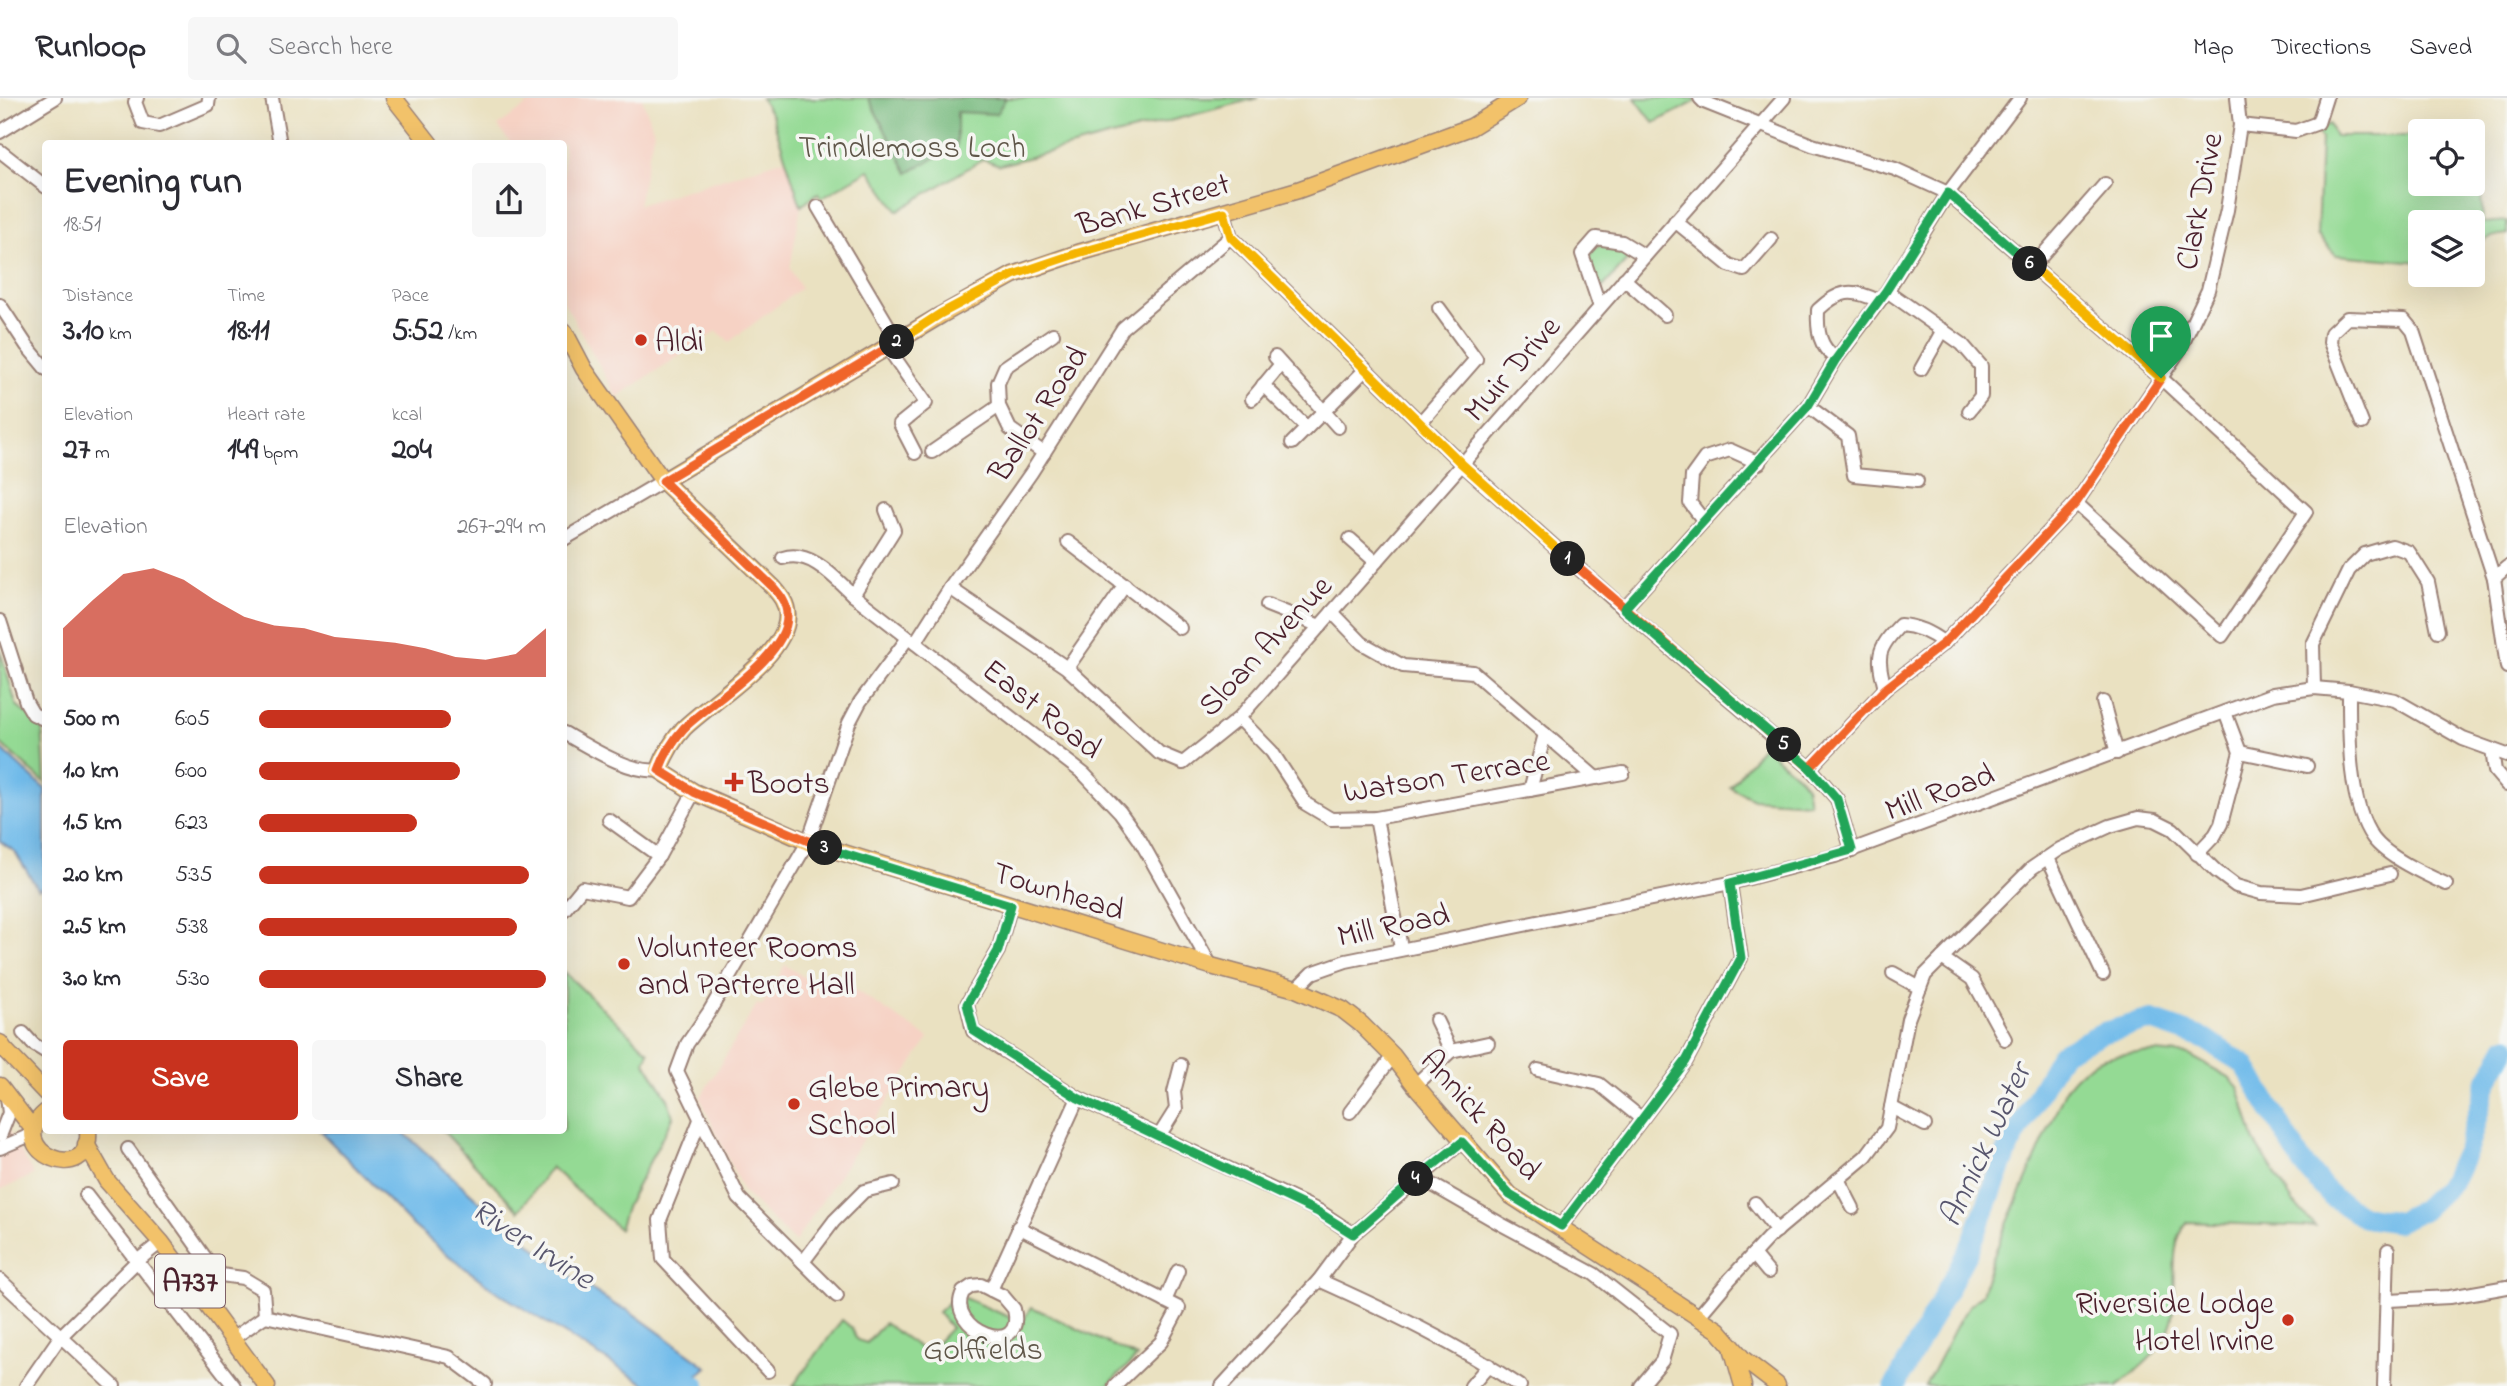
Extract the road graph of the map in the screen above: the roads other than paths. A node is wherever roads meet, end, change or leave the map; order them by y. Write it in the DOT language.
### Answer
graph roads {
  1 [pos="55,98"];
  2 [pos="137,98"];
  3 [pos="208,98"];
  4 [pos="272,98"];
  5 [pos="394,98"];
  6 [pos="1518,98"];
  7 [pos="1700,98"];
  8 [pos="1784,98"];
  9 [pos="2020,98"];
  10 [pos="2237,98"];
  11 [pos="2326,98"];
  12 [pos="1759,125"];
  13 [pos="2240,125"];
  14 [pos="0,132"];
  15 [pos="280,140"];
  16 [pos="427,140"];
  17 [pos="0,151"];
  18 [pos="42,184"];
  19 [pos="2105,184"];
  20 [pos="1948,193"];
  21 [pos="818,207"];
  22 [pos="1224,212"];
  23 [pos="1675,221"];
  24 [pos="1231,237"];
  25 [pos="1771,239"];
  26 [pos="1645,256"];
  27 [pos="2033,266"];
  28 [pos="1624,279"];
  29 [pos="1882,296"];
  30 [pos="0,306"];
  31 [pos="1600,307"];
  32 [pos="1439,308"];
  33 [pos="1665,315"];
  34 [pos="1942,330"];
  35 [pos="1053,334"];
  36 [pos="567,337"];
  37 [pos="893,345"];
  38 [pos="1836,359"];
  39 [pos="42,364"];
  40 [pos="1921,369"];
  41 [pos="1365,370"];
  42 [pos="2161,378"];
  43 [pos="1263,385"];
  44 [pos="1252,398"];
  45 [pos="999,405"];
  46 [pos="1808,406"];
  47 [pos="1324,411"];
  48 [pos="1969,411"];
  49 [pos="1420,423"];
  50 [pos="2362,423"];
  51 [pos="1338,427"];
  52 [pos="1307,428"];
  53 [pos="1292,443"];
  54 [pos="932,452"];
  55 [pos="915,453"];
  56 [pos="1044,453"];
  57 [pos="1759,463"];
  58 [pos="1462,464"];
  59 [pos="663,481"];
  60 [pos="1917,481"];
  61 [pos="2076,503"];
  62 [pos="886,510"];
  63 [pos="1704,521"];
  64 [pos="567,537"];
  65 [pos="1350,539"];
  66 [pos="1068,542"];
  67 [pos="783,558"];
  68 [pos="1376,562"];
  69 [pos="2507,567"];
  70 [pos="2494,578"];
  71 [pos="1125,585"];
  72 [pos="950,588"];
  73 [pos="853,595"];
  74 [pos="1267,605"];
  75 [pos="1624,609"];
  76 [pos="1332,612"];
  77 [pos="0,621"];
  78 [pos="1320,626"];
  79 [pos="1180,628"];
  80 [pos="2438,631"];
  81 [pos="912,641"];
  82 [pos="1944,643"];
  83 [pos="2507,667"];
  84 [pos="1067,668"];
  85 [pos="2314,688"];
  86 [pos="1885,689"];
  87 [pos="2349,691"];
  88 [pos="2103,702"];
  89 [pos="2225,712"];
  90 [pos="42,718"];
  91 [pos="1239,718"];
  92 [pos="1545,734"];
  93 [pos="567,735"];
  94 [pos="2492,750"];
  95 [pos="2240,752"];
  96 [pos="2117,753"];
  97 [pos="2507,755"];
  98 [pos="2307,766"];
  99 [pos="1810,768"];
  100 [pos="659,770"];
  101 [pos="1623,773"];
  102 [pos="1596,778"];
  103 [pos="2507,785"];
  104 [pos="1530,790"];
  105 [pos="694,792"];
  106 [pos="1376,818"];
  107 [pos="609,820"];
  108 [pos="808,842"];
  109 [pos="1852,850"];
  110 [pos="2197,854"];
  111 [pos="659,856"];
  112 [pos="2048,858"];
  113 [pos="2390,874"];
  114 [pos="1730,883"];
  115 [pos="2446,884"];
  116 [pos="1011,905"];
  117 [pos="567,906"];
  118 [pos="1401,948"];
  119 [pos="1942,958"];
  120 [pos="1211,966"];
  121 [pos="1893,973"];
  122 [pos="2104,974"];
  123 [pos="1920,988"];
  124 [pos="1296,989"];
  125 [pos="1436,1020"];
  126 [pos="23,1033"];
  127 [pos="2005,1039"];
  128 [pos="0,1043"];
  129 [pos="1488,1043"];
  130 [pos="42,1050"];
  131 [pos="1451,1051"];
  132 [pos="1393,1056"];
  133 [pos="1181,1065"];
  134 [pos="1538,1070"];
  135 [pos="1415,1084"];
  136 [pos="3,1089"];
  137 [pos="42,1089"];
  138 [pos="1078,1098"];
  139 [pos="1891,1107"];
  140 [pos="1350,1112"];
  141 [pos="42,1116"];
  142 [pos="1642,1119"];
  143 [pos="700,1120"];
  144 [pos="1925,1125"];
  145 [pos="33,1131"];
  146 [pos="0,1136"];
  147 [pos="1159,1136"];
  148 [pos="87,1137"];
  149 [pos="1462,1142"];
  150 [pos="0,1148"];
  151 [pos="128,1149"];
  152 [pos="73,1159"];
  153 [pos="1419,1177"];
  154 [pos="1838,1179"];
  155 [pos="107,1181"];
  156 [pos="893,1184"];
  157 [pos="86,1195"];
  158 [pos="1755,1203"];
  159 [pos="1853,1208"];
  160 [pos="1561,1226"];
  161 [pos="1018,1227"];
  162 [pos="1777,1231"];
  163 [pos="1353,1234"];
  164 [pos="162,1242"];
  165 [pos="2388,1250"];
  166 [pos="1753,1254"];
  167 [pos="135,1262"];
  168 [pos="803,1262"];
  169 [pos="1178,1271"];
  170 [pos="1768,1272"];
  171 [pos="0,1280"];
  172 [pos="1319,1280"];
  173 [pos="2507,1287"];
  174 [pos="991,1290"];
  175 [pos="836,1296"];
  176 [pos="2388,1300"];
  177 [pos="1165,1301"];
  178 [pos="265,1315"];
  179 [pos="1698,1317"];
  180 [pos="60,1337"];
  181 [pos="232,1339"];
  182 [pos="1732,1346"];
  183 [pos="1489,1365"];
  184 [pos="768,1371"];
  185 [pos="485,1384"];
  186 [pos="26,1386"];
  187 [pos="114,1386"];
  188 [pos="234,1386"];
  189 [pos="267,1386"];
  190 [pos="1115,1386"];
  191 [pos="1222,1386"];
  192 [pos="1471,1386"];
  193 [pos="1520,1386"];
  194 [pos="1641,1386"];
  195 [pos="1744,1386"];
  196 [pos="1779,1386"];
  197 [pos="2384,1386"];
  1 -- 14 [label="street"];
  2 -- 3 [label="street"];
  4 -- 15 [label="street"];
  5 -- 16 [label="main road"];
  6 -- 22 [label="main road, Bank Street"];
  7 -- 12 [label="street"];
  8 -- 12 [label="street, Muir Drive"];
  9 -- 20 [label="street"];
  10 -- 13 [label="street, Clark Drive"];
  11 -- 13 [label="street"];
  12 -- 20 [label="street"];
  12 -- 23 [label="street, Muir Drive"];
  13 -- 42 [label="street, Clark Drive"];
  17 -- 18 [label="street"];
  19 -- 27 [label="street"];
  20 -- 27 [label="street"];
  20 -- 29 [label="street"];
  21 -- 37 [label="street"];
  22 -- 24 [label="street"];
  22 -- 37 [label="main road, Bank Street"];
  23 -- 25 [label="street"];
  23 -- 26 [label="street, Muir Drive"];
  24 -- 41 [label="street"];
  24 -- 56 [label="street, Ballot Road"];
  26 -- 28 [label="street, Muir Drive"];
  26 -- 31 [label="street, Muir Drive"];
  27 -- 42 [label="street"];
  28 -- 31 [label="street, Muir Drive"];
  28 -- 33 [label="street"];
  29 -- 34 [label="street"];
  29 -- 38 [label="street"];
  29 -- 38 [label="street"];
  30 -- 39 [label="street"];
  31 -- 58 [label="street, Muir Drive"];
  32 -- 49 [label="street"];
  34 -- 40 [label="street"];
  34 -- 48 [label="street"];
  35 -- 45 [label="street"];
  36 -- 59 [label="main road"];
  37 -- 55 [label="street"];
  37 -- 59 [label="main road, Bank Street"];
  38 -- 46 [label="street"];
  41 -- 47 [label="street"];
  41 -- 49 [label="street"];
  42 -- 61 [label="street, Clark Drive"];
  42 -- 61 [label="street"];
  43 -- 44 [label="street"];
  43 -- 47 [label="street"];
  43 -- 52 [label="street"];
  45 -- 54 [label="street"];
  45 -- 56 [label="street"];
  46 -- 57 [label="street"];
  46 -- 60 [label="street"];
  47 -- 51 [label="street"];
  47 -- 52 [label="street"];
  49 -- 58 [label="street"];
  50 -- 70 [label="street"];
  52 -- 53 [label="street"];
  56 -- 72 [label="street, Ballot Road"];
  57 -- 63 [label="street"];
  57 -- 63 [label="street"];
  58 -- 68 [label="street, Sloan Avenue"];
  58 -- 75 [label="street"];
  59 -- 64 [label="street, Bank Street"];
  59 -- 100 [label="main road"];
  61 -- 82 [label="street, Clark Drive"];
  62 -- 73 [label="street"];
  63 -- 75 [label="street"];
  65 -- 68 [label="street"];
  66 -- 71 [label="street"];
  67 -- 73 [label="street, East Road"];
  68 -- 76 [label="street, Sloan Avenue"];
  69 -- 70 [label="street"];
  70 -- 83 [label="street"];
  71 -- 79 [label="street"];
  71 -- 84 [label="street"];
  72 -- 81 [label="street, Ballot Road"];
  72 -- 84 [label="street, Sloan Avenue"];
  73 -- 81 [label="street, East Road"];
  74 -- 78 [label="street"];
  75 -- 99 [label="street"];
  76 -- 78 [label="street, Sloan Avenue"];
  76 -- 92 [label="street"];
  77 -- 90 [label="street"];
  78 -- 91 [label="street, Sloan Avenue"];
  80 -- 85 [label="street"];
  81 -- 108 [label="street, Ballot Road"];
  81 -- 120 [label="street, East Road"];
  82 -- 86 [label="street, Clark Drive"];
  82 -- 86 [label="street"];
  84 -- 91 [label="street, Sloan Avenue"];
  85 -- 87 [label="street, Mill Road"];
  85 -- 89 [label="street, Mill Road"];
  86 -- 99 [label="street, Clark Drive"];
  87 -- 94 [label="street, Mill Road"];
  87 -- 115 [label="street"];
  88 -- 96 [label="street"];
  89 -- 95 [label="street"];
  89 -- 96 [label="street, Mill Road"];
  91 -- 106 [label="street, Watson Terrace"];
  92 -- 102 [label="street"];
  92 -- 104 [label="street"];
  93 -- 100 [label="street"];
  94 -- 97 [label="street, Mill Road"];
  94 -- 103 [label="street"];
  95 -- 98 [label="street"];
  95 -- 110 [label="street"];
  96 -- 109 [label="street, Mill Road"];
  99 -- 109 [label="street"];
  100 -- 105 [label="main road, Townhead"];
  101 -- 102 [label="street, Watson Terrace"];
  102 -- 104 [label="street, Watson Terrace"];
  104 -- 106 [label="street, Watson Terrace"];
  105 -- 108 [label="main road, Townhead"];
  105 -- 111 [label="street"];
  106 -- 118 [label="street"];
  107 -- 111 [label="street"];
  108 -- 116 [label="main road, Townhead"];
  108 -- 143 [label="street, Ballot Road"];
  109 -- 114 [label="street, Mill Road"];
  110 -- 112 [label="street"];
  110 -- 113 [label="street"];
  111 -- 117 [label="street"];
  112 -- 119 [label="street"];
  112 -- 122 [label="street"];
  114 -- 118 [label="street, Mill Road"];
  114 -- 142 [label="street"];
  116 -- 120 [label="main road, Townhead"];
  116 -- 138 [label="street"];
  118 -- 124 [label="street, Mill Road"];
  119 -- 123 [label="street"];
  119 -- 127 [label="street"];
  120 -- 124 [label="main road, Townhead"];
  121 -- 123 [label="street"];
  123 -- 139 [label="street"];
  124 -- 132 [label="main road, Annick Road"];
  125 -- 131 [label="street"];
  126 -- 130 [label="street"];
  128 -- 137 [label="main road"];
  129 -- 131 [label="street"];
  131 -- 135 [label="street"];
  132 -- 135 [label="main road, Annick Road"];
  132 -- 140 [label="street"];
  133 -- 147 [label="street"];
  134 -- 142 [label="street"];
  135 -- 149 [label="main road, Annick Road"];
  136 -- 145 [label="main road, A737"];
  136 -- 146 [label="street"];
  138 -- 147 [label="street"];
  138 -- 161 [label="street"];
  139 -- 144 [label="street"];
  139 -- 154 [label="street"];
  141 -- 145 [label="main road"];
  142 -- 160 [label="street"];
  143 -- 168 [label="street, Ballot Road"];
  143 -- 184 [label="street"];
  145 -- 150 [label="street"];
  145 -- 152 [label="main road, A737"];
  147 -- 163 [label="street"];
  148 -- 152 [label="main road, A737"];
  148 -- 155 [label="main road, A737"];
  149 -- 153 [label="street"];
  149 -- 160 [label="main road, Annick Road"];
  151 -- 178 [label="street"];
  152 -- 155 [label="main road, A737"];
  153 -- 163 [label="street"];
  153 -- 194 [label="street, Annick Road"];
  154 -- 159 [label="street"];
  154 -- 162 [label="street"];
  155 -- 164 [label="main road, A737"];
  156 -- 168 [label="street"];
  157 -- 167 [label="street"];
  158 -- 162 [label="street"];
  160 -- 179 [label="main road, Annick Road"];
  161 -- 174 [label="street"];
  161 -- 177 [label="street"];
  162 -- 166 [label="street"];
  163 -- 172 [label="street"];
  164 -- 167 [label="street"];
  164 -- 181 [label="main road, A737"];
  165 -- 176 [label="street"];
  166 -- 170 [label="street"];
  166 -- 179 [label="street"];
  167 -- 180 [label="street"];
  167 -- 188 [label="street"];
  168 -- 175 [label="street, Ballot Road"];
  169 -- 177 [label="street"];
  171 -- 180 [label="street"];
  172 -- 183 [label="street"];
  172 -- 191 [label="street"];
  173 -- 176 [label="street"];
  174 -- 174 [label="street"];
  176 -- 197 [label="street"];
  177 -- 190 [label="street"];
  178 -- 181 [label="street"];
  178 -- 185 [label="street"];
  179 -- 182 [label="main road, Annick Road"];
  180 -- 186 [label="street"];
  180 -- 187 [label="street"];
  181 -- 189 [label="main road, A737"];
  182 -- 195 [label="main road"];
  182 -- 196 [label="main road, Annick Road"];
  183 -- 192 [label="street"];
  183 -- 193 [label="street"];
}
